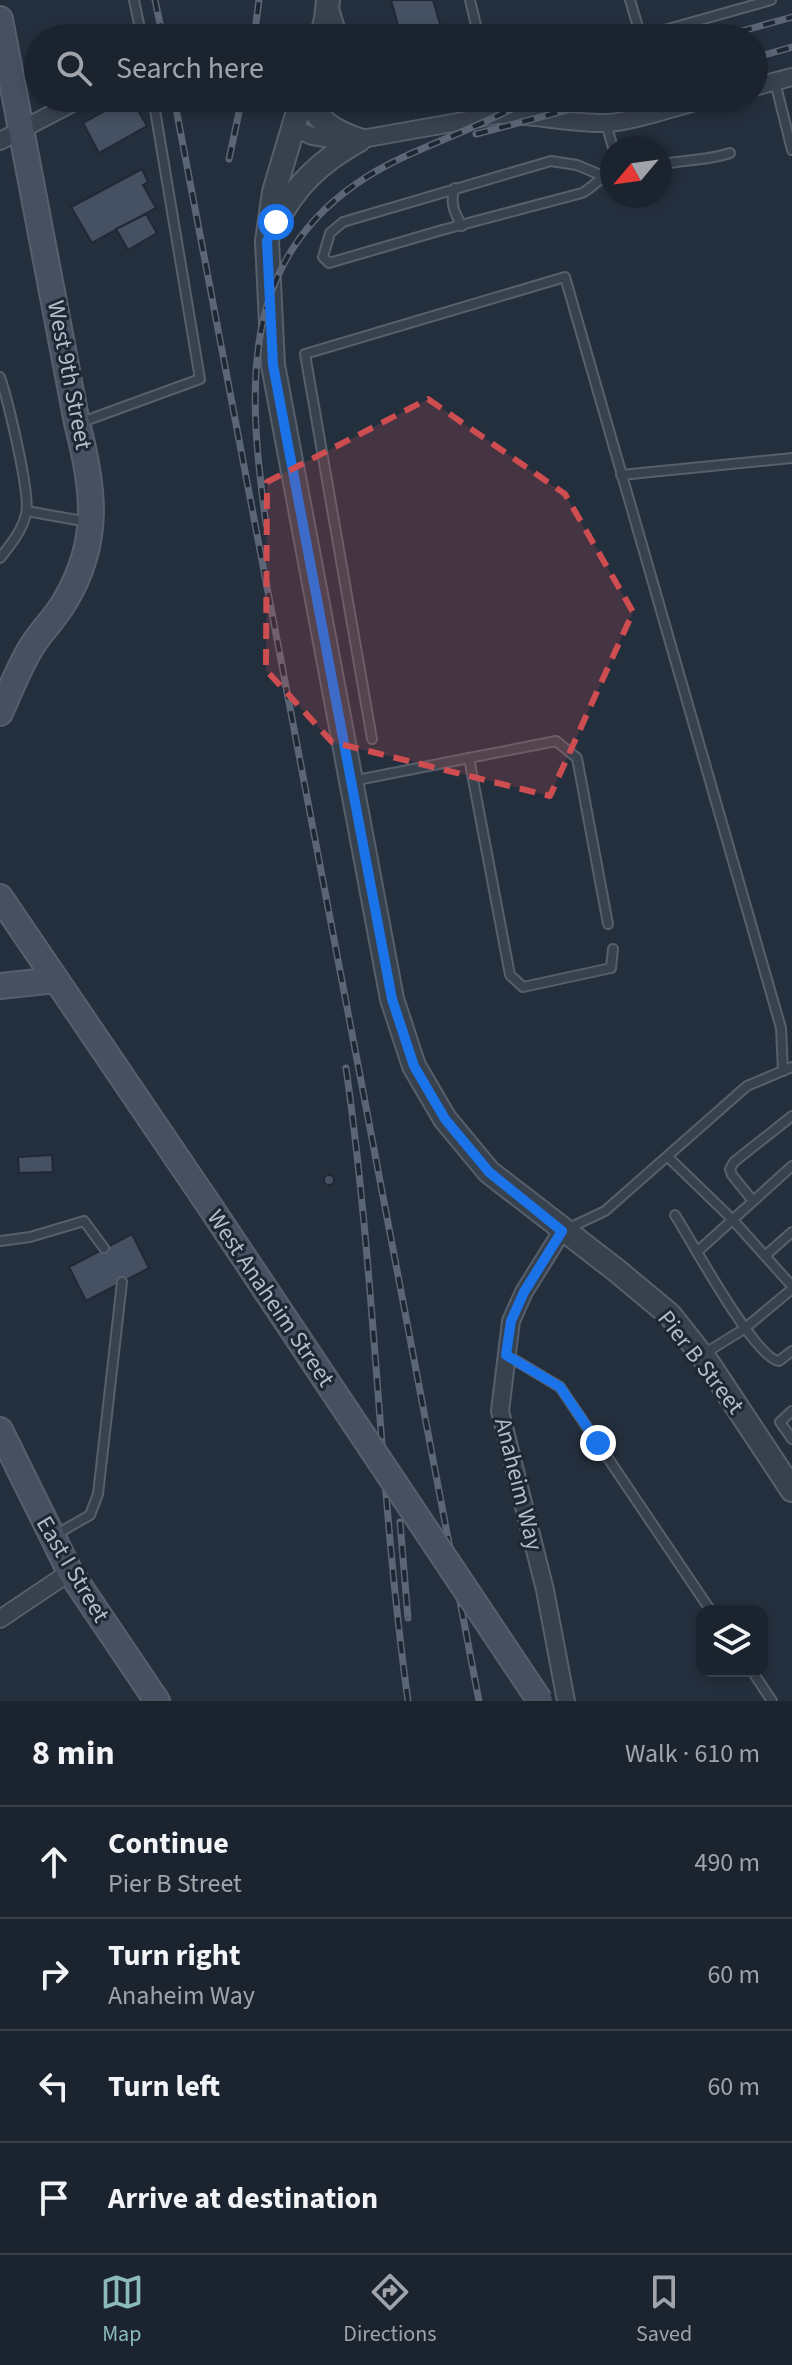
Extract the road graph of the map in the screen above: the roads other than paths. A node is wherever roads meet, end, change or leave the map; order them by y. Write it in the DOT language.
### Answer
graph roads {
  1 [pos="134,0"];
  2 [pos="330,0"];
  3 [pos="470,0"];
  4 [pos="630,0"];
  5 [pos="771,0"];
  6 [pos="0,19"];
  7 [pos="139,24"];
  8 [pos="325,24"];
  9 [pos="338,24"];
  10 [pos="476,24"];
  11 [pos="635,24"];
  12 [pos="685,24"];
  13 [pos="784,80"];
  14 [pos="55,112"];
  15 [pos="155,112"];
  16 [pos="298,112"];
  17 [pos="315,112"];
  18 [pos="652,112"];
  19 [pos="606,123"];
  20 [pos="292,127"];
  21 [pos="10,135"];
  22 [pos="610,136"];
  23 [pos="359,140"];
  24 [pos="792,150"];
  25 [pos="730,153"];
  26 [pos="672,162"];
  27 [pos="600,172"];
  28 [pos="600,181"];
  29 [pos="455,188"];
  30 [pos="462,226"];
  31 [pos="267,241"];
  32 [pos="0,377"];
  33 [pos="77,423"];
  34 [pos="792,458"];
  35 [pos="621,475"];
  36 [pos="27,511"];
  37 [pos="92,523"];
  38 [pos="0,558"];
  39 [pos="7,690"];
  40 [pos="0,713"];
  41 [pos="372,739"];
  42 [pos="469,758"];
  43 [pos="351,781"];
  44 [pos="0,897"];
  45 [pos="608,924"];
  46 [pos="613,949"];
  47 [pos="56,980"];
  48 [pos="0,986"];
  49 [pos="792,1025"];
  50 [pos="781,1028"];
  51 [pos="788,1069"];
  52 [pos="792,1116"];
  53 [pos="668,1157"];
  54 [pos="792,1166"];
  55 [pos="753,1201"];
  56 [pos="675,1215"];
  57 [pos="733,1220"];
  58 [pos="562,1231"];
  59 [pos="792,1232"];
  60 [pos="0,1241"];
  61 [pos="104,1248"];
  62 [pos="698,1251"];
  63 [pos="766,1255"];
  64 [pos="122,1282"];
  65 [pos="792,1287"];
  66 [pos="744,1329"];
  67 [pos="792,1351"];
  68 [pos="506,1355"];
  69 [pos="702,1355"];
  70 [pos="792,1411"];
  71 [pos="0,1430"];
  72 [pos="792,1439"];
  73 [pos="792,1490"];
  74 [pos="51,1537"];
  75 [pos="70,1572"];
  76 [pos="707,1605"];
  77 [pos="0,1619"];
  78 [pos="756,1677"];
  79 [pos="157,1701"];
  80 [pos="540,1701"];
  81 [pos="566,1701"];
  82 [pos="772,1701"];
  1 -- 7 [label="lane"];
  2 -- 8 [label="street"];
  2 -- 9 [label="lane"];
  3 -- 10 [label="lane"];
  4 -- 11 [label="lane"];
  5 -- 12 [label="lane"];
  6 -- 21 [label="main road, West 9th Street"];
  13 -- 24 [label="lane"];
  14 -- 21 [label="street"];
  15 -- 33 [label="lane"];
  16 -- 20 [label="street, Pier B Street"];
  17 -- 23 [label="street"];
  18 -- 19 [label="street"];
  19 -- 22 [label="lane"];
  19 -- 23 [label="street"];
  20 -- 23 [label="street"];
  20 -- 31 [label="street, Pier B Street"];
  21 -- 33 [label="main road, West 9th Street"];
  23 -- 31 [label="street"];
  25 -- 26 [label="lane"];
  27 -- 29 [label="lane"];
  28 -- 30 [label="lane"];
  29 -- 30 [label="lane"];
  29 -- 30 [label="lane"];
  31 -- 43 [label="street, Pier B Street"];
  32 -- 36 [label="lane"];
  33 -- 37 [label="main road, West 9th Street"];
  34 -- 35 [label="lane"];
  35 -- 41 [label="lane"];
  35 -- 50 [label="lane"];
  36 -- 37 [label="lane"];
  36 -- 38 [label="lane"];
  37 -- 39 [label="main road, West 9th Street"];
  39 -- 40 [label="main road, West 9th Street"];
  42 -- 43 [label="lane"];
  42 -- 45 [label="lane"];
  42 -- 46 [label="lane"];
  43 -- 58 [label="street, Pier B Street"];
  44 -- 47 [label="main road, West Anaheim Street"];
  47 -- 48 [label="main road"];
  47 -- 80 [label="main road, West Anaheim Street, bridge"];
  49 -- 50 [label="lane"];
  50 -- 51 [label="lane"];
  51 -- 53 [label="lane"];
  52 -- 55 [label="lane"];
  53 -- 57 [label="lane"];
  53 -- 58 [label="lane"];
  54 -- 55 [label="lane"];
  55 -- 57 [label="lane"];
  56 -- 62 [label="lane"];
  57 -- 62 [label="lane"];
  57 -- 63 [label="lane"];
  58 -- 68 [label="street, Anaheim Way"];
  58 -- 69 [label="street, Pier B Street"];
  59 -- 63 [label="lane"];
  60 -- 61 [label="lane"];
  62 -- 66 [label="lane"];
  63 -- 65 [label="lane"];
  64 -- 74 [label="lane"];
  65 -- 66 [label="lane"];
  66 -- 67 [label="lane"];
  66 -- 69 [label="lane"];
  68 -- 76 [label="lane"];
  68 -- 81 [label="street, Anaheim Way"];
  69 -- 73 [label="street, Pier B Street"];
  70 -- 72 [label="lane"];
  71 -- 74 [label="main road, East I Street"];
  74 -- 75 [label="main road, East I Street"];
  75 -- 77 [label="street"];
  75 -- 79 [label="main road, East I Street"];
  78 -- 82 [label="lane"];
}
